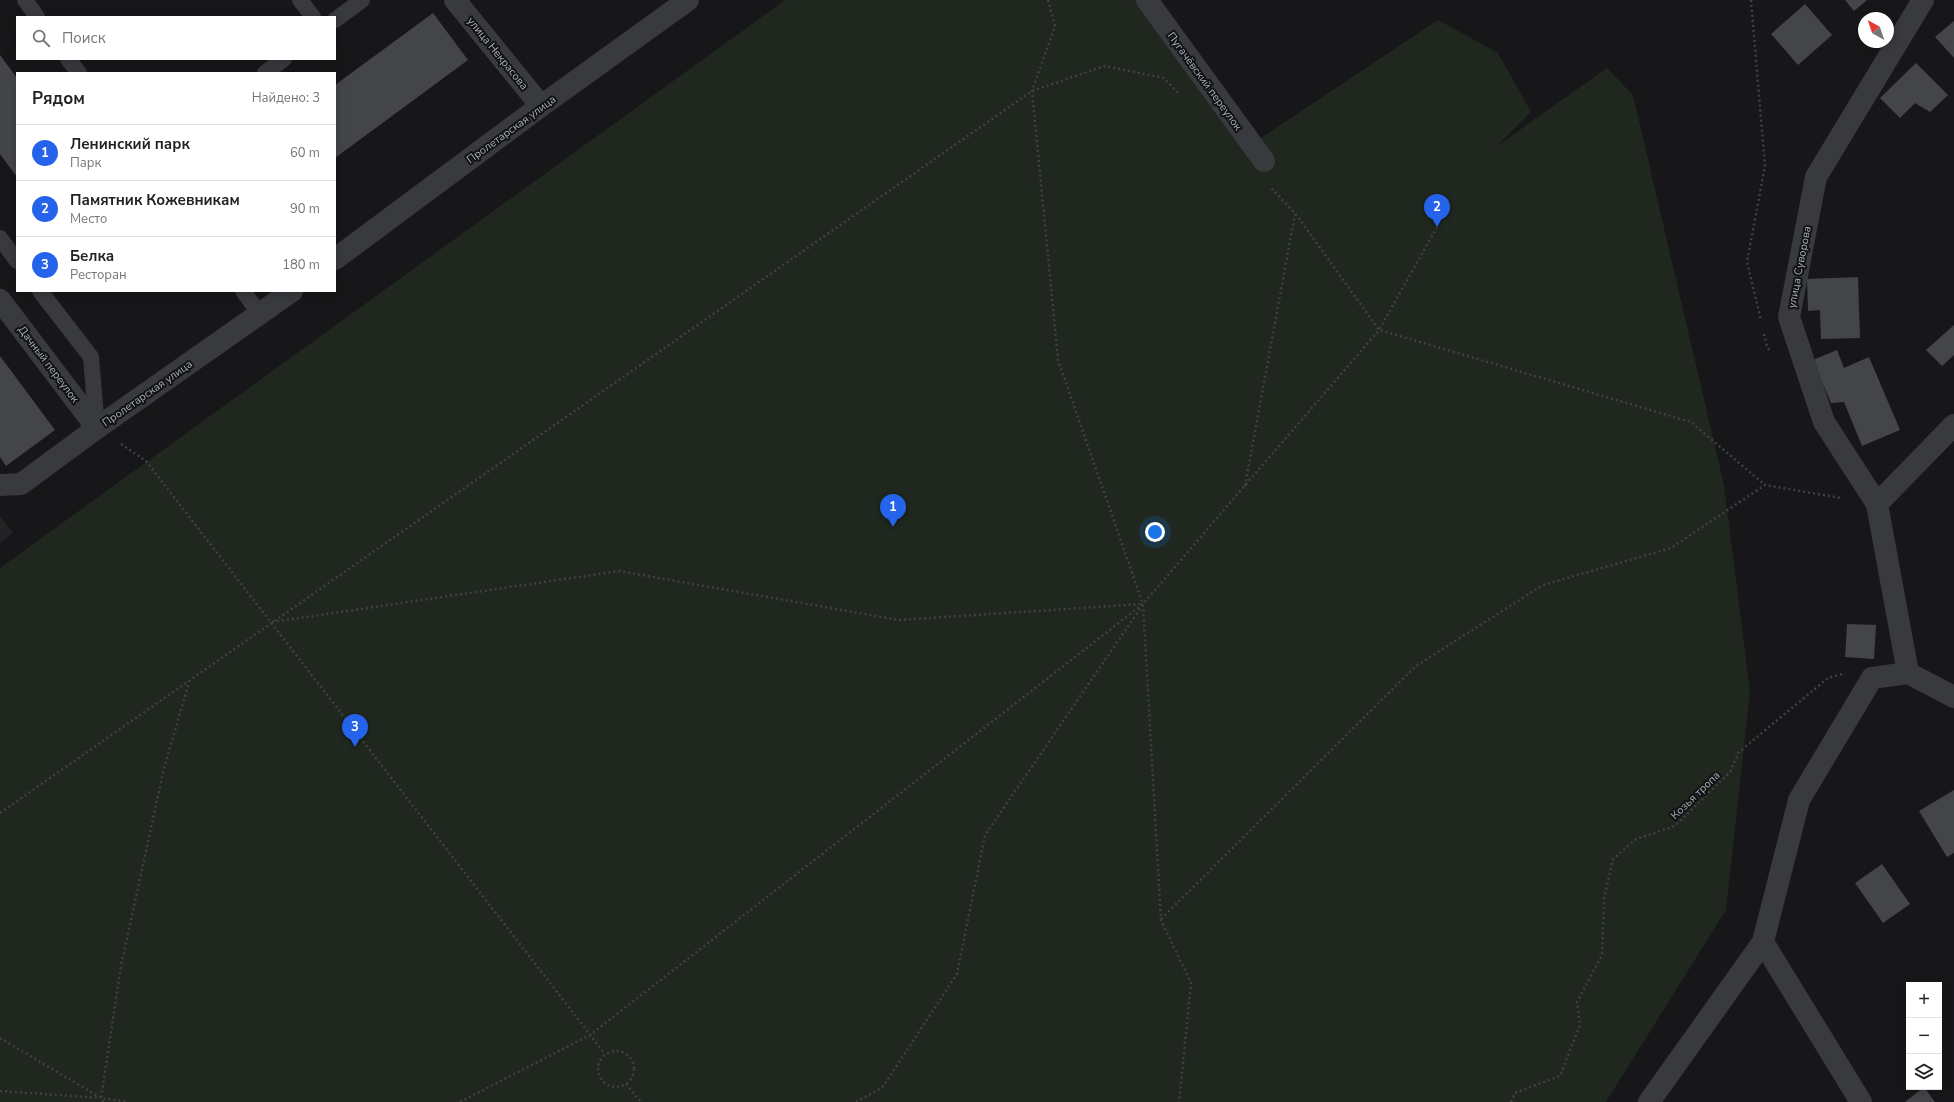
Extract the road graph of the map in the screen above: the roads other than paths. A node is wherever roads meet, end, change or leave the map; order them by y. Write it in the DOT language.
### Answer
graph roads {
  1 [pos="25,0"];
  2 [pos="300,0"];
  3 [pos="362,0"];
  4 [pos="455,0"];
  5 [pos="688,0"];
  6 [pos="1147,0"];
  7 [pos="1923,0"];
  8 [pos="36,16"];
  9 [pos="312,16"];
  10 [pos="336,19"];
  11 [pos="69,60"];
  12 [pos="283,60"];
  13 [pos="78,72"];
  14 [pos="267,72"];
  15 [pos="541,106"];
  16 [pos="1264,161"];
  17 [pos="0,238"];
  18 [pos="336,258"];
  19 [pos="16,259"];
  20 [pos="41,292"];
  21 [pos="244,292"];
  22 [pos="291,292"];
  23 [pos="0,300"];
  24 [pos="260,314"];
  25 [pos="1954,425"];
  26 [pos="97,428"];
  27 [pos="0,485"];
  28 [pos="1877,504"];
  29 [pos="1908,673"];
  30 [pos="1954,697"];
  31 [pos="1763,942"];
  32 [pos="1650,1102"];
  33 [pos="1860,1102"];
  1 -- 8 [label="lane"];
  2 -- 9 [label="lane"];
  3 -- 10 [label="lane"];
  4 -- 15 [label="street, улица Некрасова"];
  5 -- 15 [label="street, Пролетарская улица"];
  6 -- 16 [label="street, Пугачёвский переулок"];
  7 -- 28 [label="street, улица Суворова"];
  11 -- 13 [label="lane"];
  12 -- 14 [label="lane"];
  15 -- 18 [label="street, Пролетарская улица"];
  17 -- 19 [label="lane"];
  20 -- 26 [label="lane"];
  21 -- 24 [label="lane"];
  22 -- 24 [label="street, Пролетарская улица"];
  23 -- 26 [label="street, Дачный переулок"];
  24 -- 26 [label="street, Пролетарская улица"];
  25 -- 28 [label="street"];
  26 -- 27 [label="street, Пролетарская улица"];
  28 -- 29 [label="street"];
  29 -- 30 [label="street"];
  29 -- 31 [label="street"];
  31 -- 32 [label="street"];
  31 -- 33 [label="street"];
}
